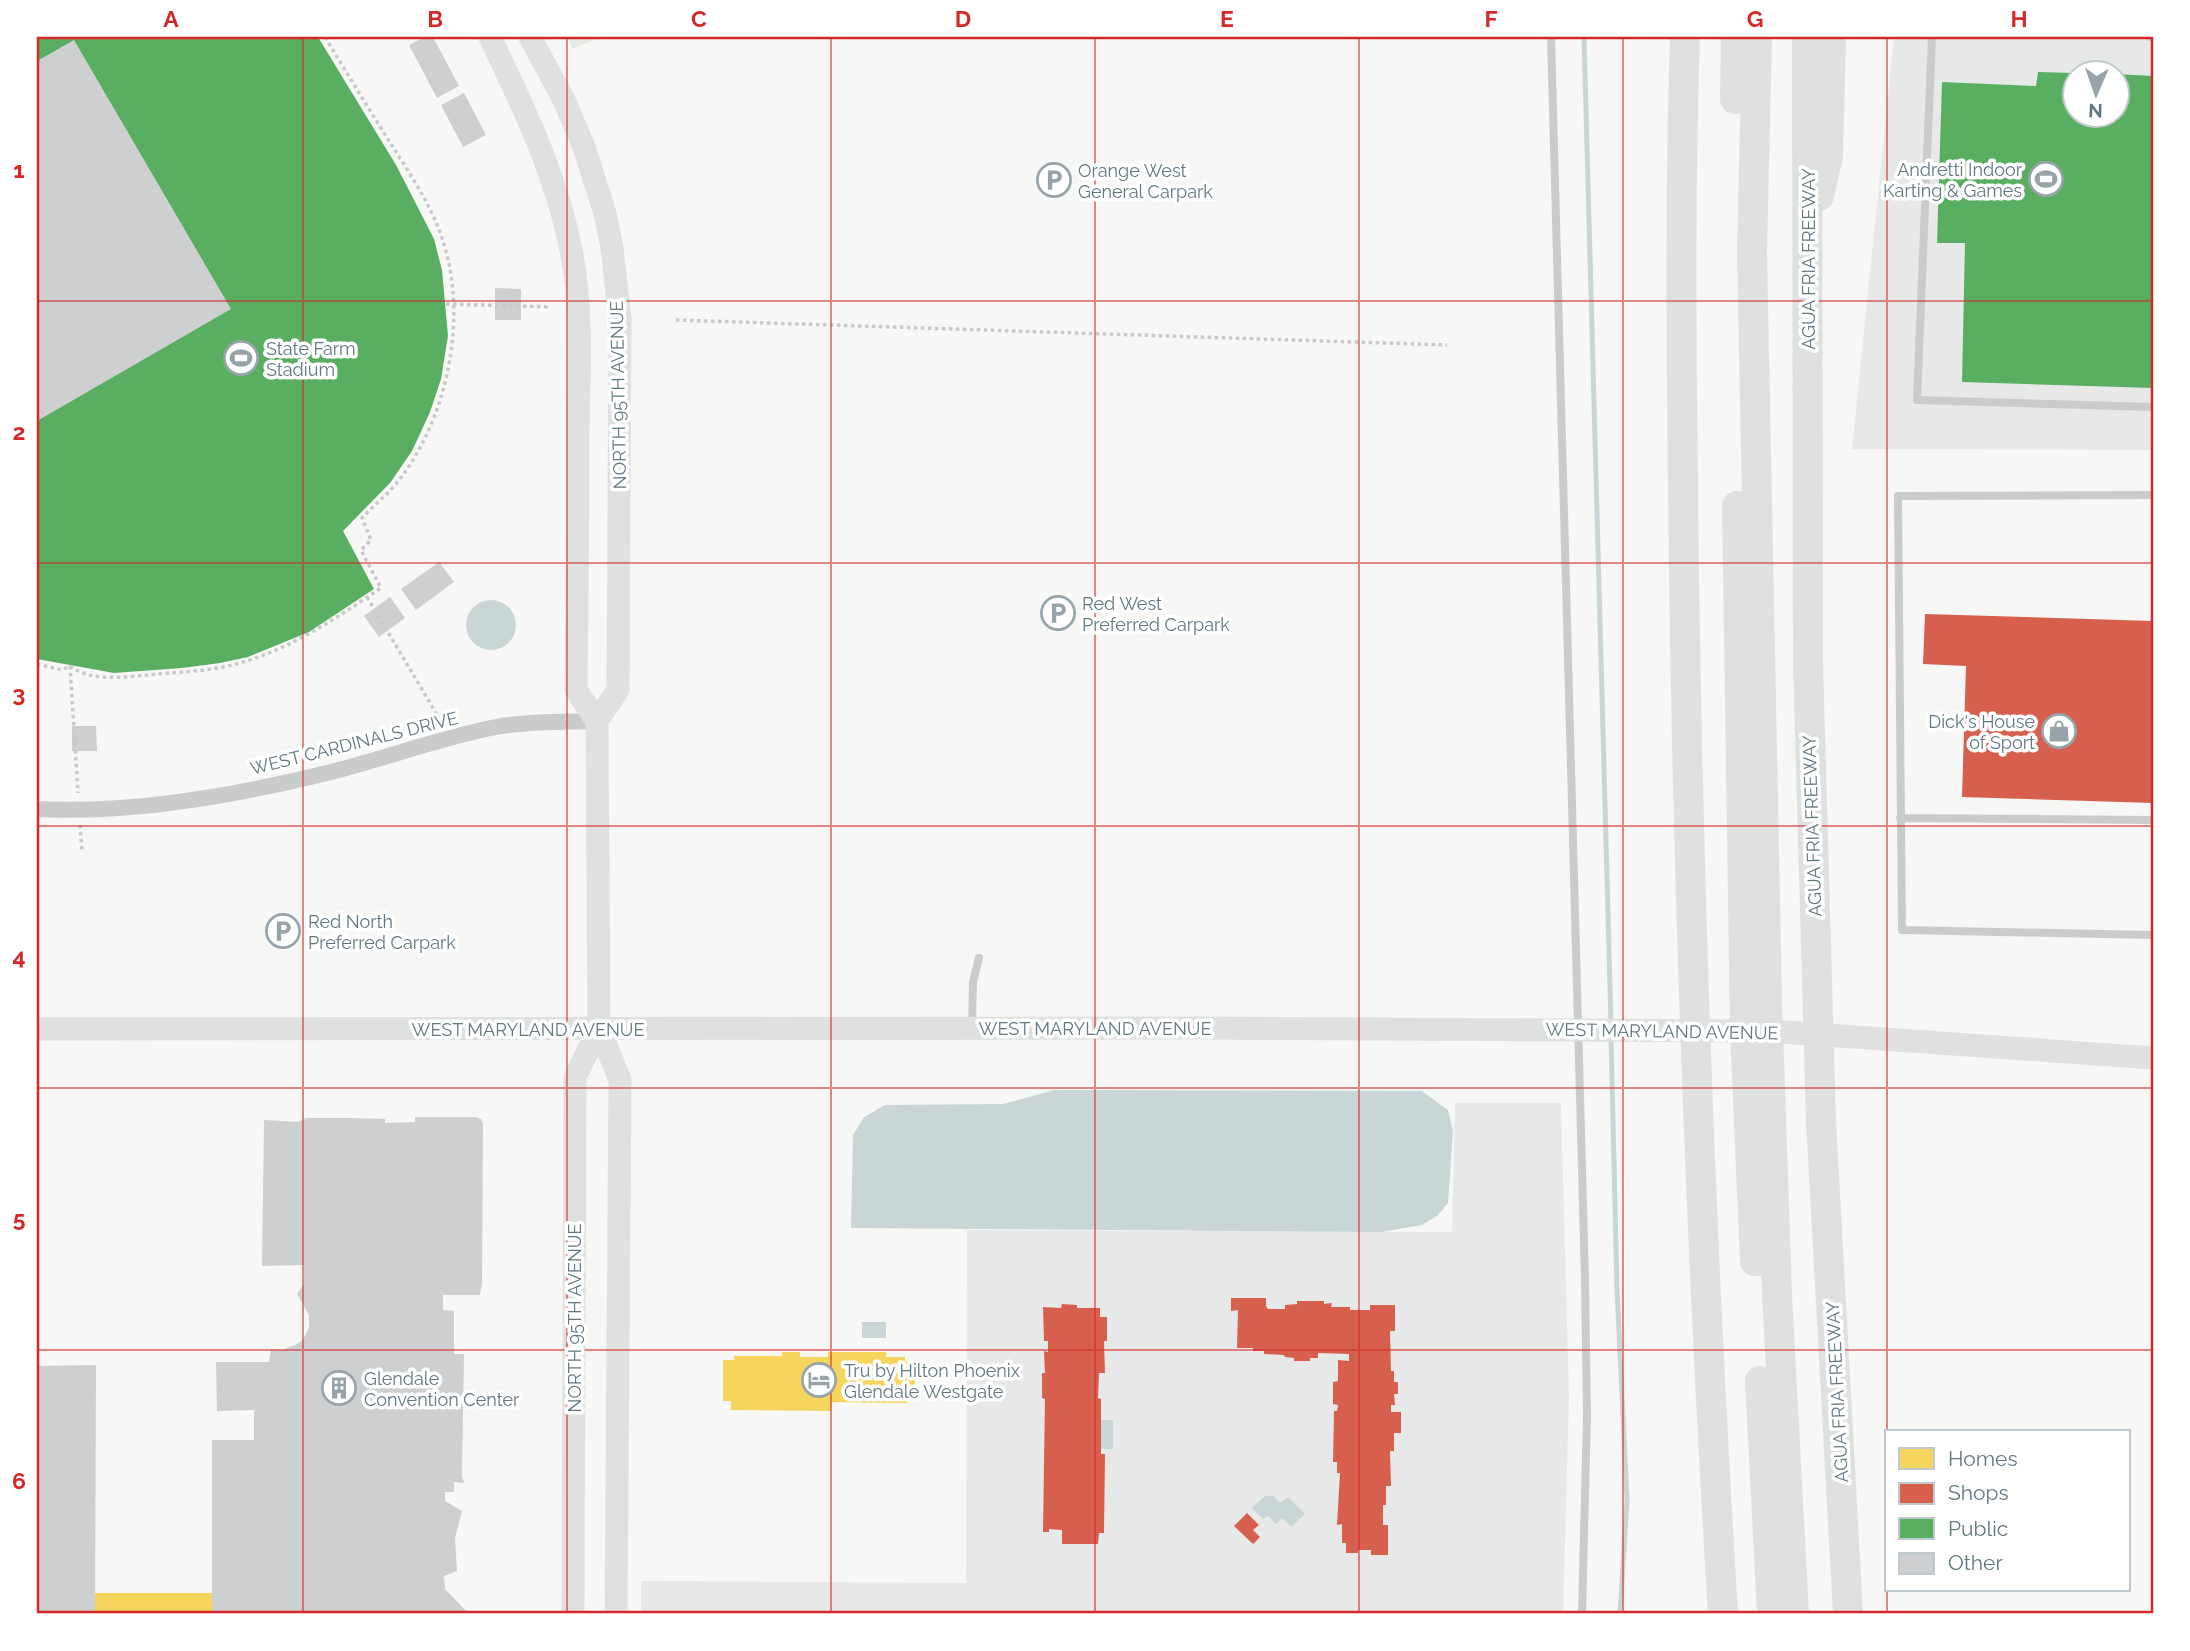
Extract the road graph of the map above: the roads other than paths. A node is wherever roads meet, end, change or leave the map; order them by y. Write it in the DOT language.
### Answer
graph roads {
  1 [pos="490,37"];
  2 [pos="530,37"];
  3 [pos="1551,37"];
  4 [pos="1667,37"];
  5 [pos="1685,37"];
  6 [pos="1736,37"];
  7 [pos="1757,37"];
  8 [pos="1807,37"];
  9 [pos="1831,37"];
  10 [pos="1932,37"];
  11 [pos="1682,240"];
  12 [pos="1808,244"];
  13 [pos="2153,407"];
  14 [pos="2153,495"];
  15 [pos="597,721"];
  16 [pos="1751,729"];
  17 [pos="37,809"];
  18 [pos="1900,818"];
  19 [pos="2153,820"];
  20 [pos="2153,934"];
  21 [pos="979,958"];
  22 [pos="37,1028"];
  23 [pos="599,1028"];
  24 [pos="972,1028"];
  25 [pos="1757,1031"];
  26 [pos="2153,1058"];
  27 [pos="1711,1415"];
  28 [pos="1774,1467"];
  29 [pos="1843,1495"];
  30 [pos="573,1614"];
  31 [pos="616,1614"];
  32 [pos="1582,1614"];
  33 [pos="1704,1614"];
  34 [pos="1723,1614"];
  35 [pos="1772,1614"];
  36 [pos="1794,1614"];
  37 [pos="1848,1614"];
  38 [pos="1869,1614"];
  1 -- 15 [label="street"];
  2 -- 15 [label="street, NORTH 95TH AVENUE"];
  3 -- 32 [label="lane"];
  4 -- 11 [label="highway"];
  5 -- 11 [label="highway"];
  6 -- 16 [label="highway"];
  7 -- 16 [label="highway"];
  8 -- 12 [label="highway, AGUA FRIA FREEWAY"];
  9 -- 12 [label="highway"];
  10 -- 13 [label="lane"];
  11 -- 27 [label="highway"];
  12 -- 29 [label="highway, AGUA FRIA FREEWAY"];
  14 -- 18 [label="lane"];
  15 -- 17 [label="street, WEST CARDINALS DRIVE"];
  15 -- 23 [label="street, NORTH 95TH AVENUE"];
  16 -- 25 [label="highway"];
  18 -- 19 [label="lane"];
  18 -- 20 [label="lane"];
  21 -- 24 [label="lane"];
  22 -- 23 [label="street, WEST MARYLAND AVENUE"];
  23 -- 24 [label="street, WEST MARYLAND AVENUE"];
  23 -- 30 [label="street, NORTH 95TH AVENUE"];
  23 -- 31 [label="street, NORTH 95TH AVENUE"];
  24 -- 25 [label="street, WEST MARYLAND AVENUE"];
  25 -- 26 [label="street, WEST MARYLAND AVENUE"];
  25 -- 28 [label="highway"];
  27 -- 33 [label="highway"];
  27 -- 34 [label="highway"];
  28 -- 35 [label="highway"];
  28 -- 36 [label="highway"];
  29 -- 37 [label="highway, AGUA FRIA FREEWAY"];
  29 -- 38 [label="highway"];
}
